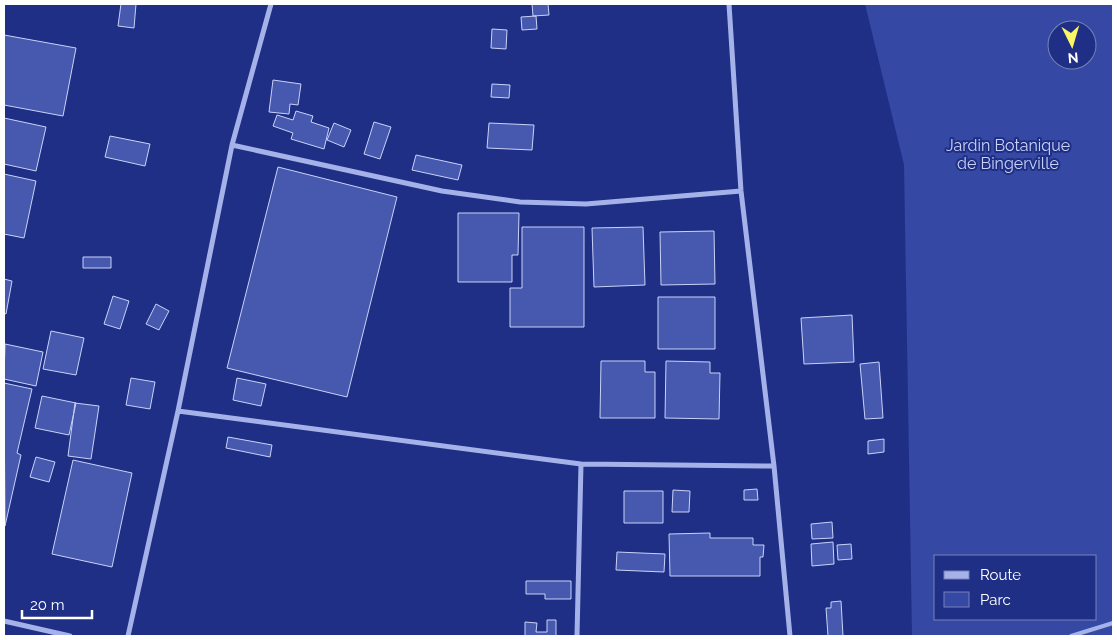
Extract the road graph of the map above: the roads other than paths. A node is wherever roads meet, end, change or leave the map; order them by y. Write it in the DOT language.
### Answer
graph roads {
  1 [pos="271,4"];
  2 [pos="729,4"];
  3 [pos="232,145"];
  4 [pos="741,191"];
  5 [pos="178,411"];
  6 [pos="581,464"];
  7 [pos="774,466"];
  8 [pos="4,621"];
  9 [pos="1113,622"];
  10 [pos="70,636"];
  11 [pos="128,636"];
  12 [pos="577,636"];
  13 [pos="790,636"];
  14 [pos="1071,636"];
  1 -- 3 [label="street"];
  2 -- 4 [label="street"];
  3 -- 4 [label="street"];
  3 -- 5 [label="street"];
  4 -- 7 [label="street"];
  5 -- 6 [label="street"];
  5 -- 11 [label="street"];
  6 -- 7 [label="street"];
  6 -- 12 [label="street"];
  7 -- 13 [label="street"];
  8 -- 10 [label="street"];
  9 -- 14 [label="lane"];
}
